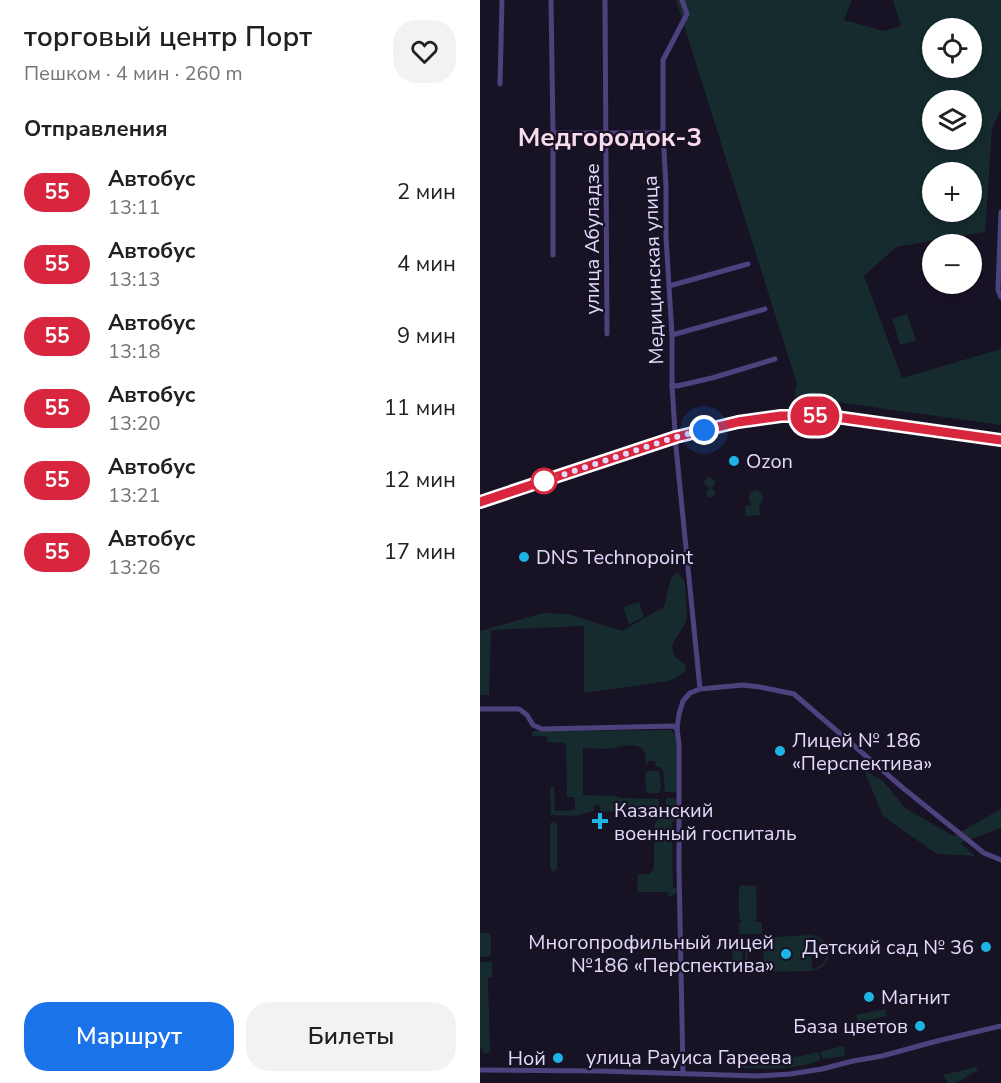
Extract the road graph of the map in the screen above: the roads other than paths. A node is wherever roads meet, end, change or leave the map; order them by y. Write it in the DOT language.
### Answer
graph roads {
  1 [pos="502,0"];
  2 [pos="551,0"];
  3 [pos="605,0"];
  4 [pos="682,0"];
  5 [pos="500,84"];
  6 [pos="553,133"];
  7 [pos="606,133"];
  8 [pos="663,133"];
  9 [pos="1001,212"];
  10 [pos="553,255"];
  11 [pos="748,264"];
  12 [pos="669,286"];
  13 [pos="1001,297"];
  14 [pos="765,309"];
  15 [pos="607,334"];
  16 [pos="672,335"];
  17 [pos="775,359"];
  18 [pos="672,385"];
  19 [pos="676,437"];
  20 [pos="1001,440"];
  21 [pos="480,502"];
  22 [pos="700,690"];
  23 [pos="480,709"];
  24 [pos="677,729"];
  25 [pos="1001,860"];
  26 [pos="1001,1026"];
  27 [pos="480,1070"];
  28 [pos="683,1074"];
  29 [pos="729,1075"];
  30 [pos="728,1083"];
  1 -- 5 [label="street"];
  2 -- 6 [label="street"];
  3 -- 7 [label="street, улица Абуладзе"];
  4 -- 8 [label="street, Медицинская улица"];
  6 -- 7 [label="street"];
  6 -- 10 [label="street"];
  7 -- 8 [label="street"];
  7 -- 15 [label="street, улица Абуладзе"];
  8 -- 12 [label="street, Медицинская улица"];
  9 -- 13 [label="street"];
  11 -- 12 [label="street"];
  12 -- 16 [label="street, Медицинская улица"];
  14 -- 16 [label="street"];
  16 -- 18 [label="street, Медицинская улица"];
  17 -- 18 [label="street"];
  18 -- 19 [label="street, Медицинская улица"];
  19 -- 20 [label="street"];
  19 -- 21 [label="street"];
  19 -- 22 [label="street, Медицинская улица"];
  22 -- 24 [label="street"];
  22 -- 25 [label="street"];
  23 -- 24 [label="street"];
  24 -- 28 [label="street"];
  26 -- 29 [label="street, улица Рауиса Гареева"];
  27 -- 28 [label="street, улица Рауиса Гареева"];
  28 -- 29 [label="street, улица Рауиса Гареева"];
  29 -- 30 [label="street"];
}
